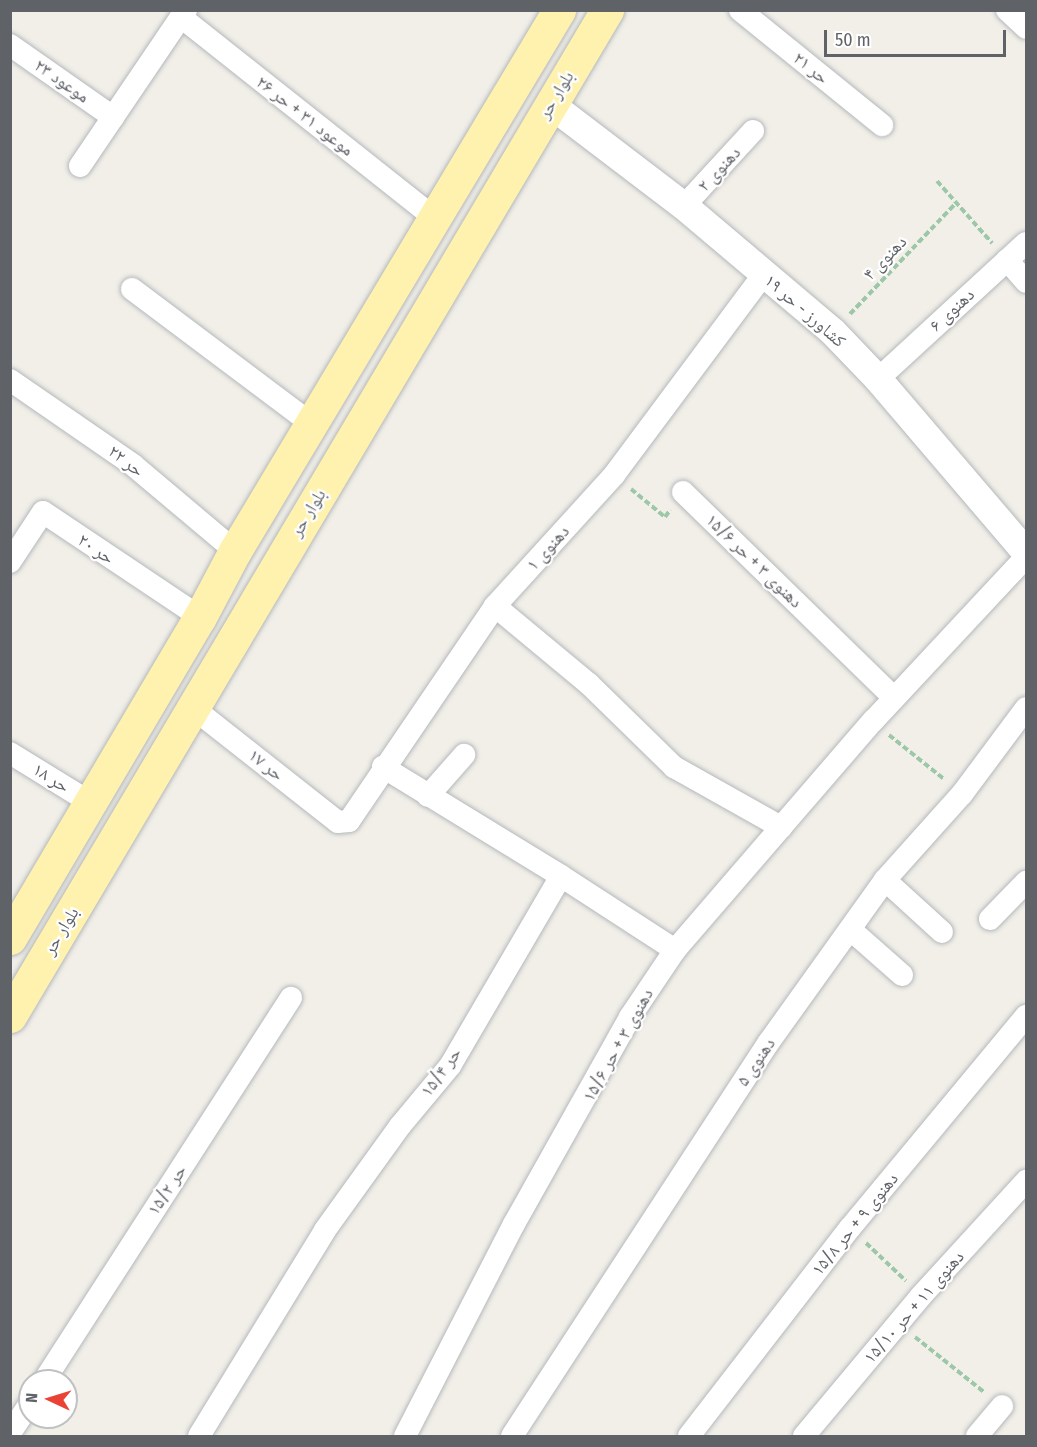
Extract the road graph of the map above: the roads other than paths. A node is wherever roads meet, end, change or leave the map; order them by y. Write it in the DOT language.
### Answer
graph roads {
  1 [pos="559,10"];
  2 [pos="740,10"];
  3 [pos="1007,10"];
  4 [pos="600,13"];
  5 [pos="183,14"];
  6 [pos="1026,28"];
  7 [pos="10,45"];
  8 [pos="550,104"];
  9 [pos="113,117"];
  10 [pos="882,125"];
  11 [pos="753,131"];
  12 [pos="80,166"];
  13 [pos="684,206"];
  14 [pos="436,219"];
  15 [pos="1026,243"];
  16 [pos="1006,260"];
  17 [pos="764,275"];
  18 [pos="1026,282"];
  19 [pos="132,289"];
  20 [pos="878,379"];
  21 [pos="10,380"];
  22 [pos="312,424"];
  23 [pos="683,492"];
  24 [pos="236,551"];
  25 [pos="1026,552"];
  26 [pos="1026,557"];
  27 [pos="10,562"];
  28 [pos="495,606"];
  29 [pos="200,617"];
  30 [pos="894,698"];
  31 [pos="193,708"];
  32 [pos="1026,708"];
  33 [pos="10,753"];
  34 [pos="464,755"];
  35 [pos="383,767"];
  36 [pos="428,796"];
  37 [pos="90,803"];
  38 [pos="338,822"];
  39 [pos="781,827"];
  40 [pos="561,876"];
  41 [pos="885,880"];
  42 [pos="1026,882"];
  43 [pos="990,919"];
  44 [pos="851,930"];
  45 [pos="942,932"];
  46 [pos="10,938"];
  47 [pos="675,950"];
  48 [pos="902,975"];
  49 [pos="291,998"];
  50 [pos="10,1016"];
  51 [pos="1026,1016"];
  52 [pos="1026,1181"];
  53 [pos="52,1369"];
  54 [pos="1002,1406"];
  55 [pos="199,1437"];
  56 [pos="405,1437"];
  57 [pos="512,1437"];
  58 [pos="689,1437"];
  59 [pos="804,1437"];
  60 [pos="977,1437"];
  1 -- 14 [label="main road"];
  2 -- 10 [label="street, حر ۲۱"];
  3 -- 6 [label="street"];
  4 -- 8 [label="main road, بلوار حر"];
  5 -- 9 [label="street"];
  5 -- 14 [label="street, موعود ۳۱ + حر ۲۶"];
  7 -- 9 [label="street, موعود ۲۳"];
  8 -- 13 [label="street, کشاورز - حر ۱۹"];
  8 -- 31 [label="main road, بلوار حر"];
  9 -- 12 [label="street"];
  11 -- 13 [label="street, دهنوی ۲"];
  13 -- 17 [label="street, کشاورز - حر ۱۹"];
  14 -- 22 [label="main road"];
  15 -- 16 [label="street, دهنوی ۶"];
  16 -- 18 [label="street"];
  16 -- 20 [label="street, دهنوی ۶"];
  17 -- 20 [label="street, کشاورز - حر ۱۹"];
  17 -- 28 [label="street, دهنوی ۱"];
  19 -- 22 [label="street"];
  20 -- 25 [label="street, کشاورز - حر ۱۹"];
  21 -- 24 [label="street, حر ۲۲"];
  22 -- 24 [label="main road"];
  23 -- 30 [label="street, دهنوی ۳ + حر ۱۵/۶"];
  24 -- 29 [label="main road"];
  26 -- 30 [label="street, دهنوی ۳ + حر ۱۵/۶"];
  27 -- 29 [label="street, حر ۲۰"];
  28 -- 35 [label="street, دهنوی ۱"];
  28 -- 39 [label="street"];
  29 -- 37 [label="main road"];
  30 -- 39 [label="street, دهنوی ۳ + حر ۱۵/۶"];
  31 -- 38 [label="street, حر ۱۷"];
  31 -- 50 [label="main road, بلوار حر"];
  32 -- 41 [label="street, دهنوی ۵"];
  33 -- 37 [label="street, حر ۱۸"];
  34 -- 36 [label="street"];
  35 -- 36 [label="street"];
  35 -- 38 [label="street, دهنوی ۱"];
  36 -- 40 [label="street"];
  37 -- 46 [label="main road"];
  39 -- 47 [label="street, دهنوی ۳ + حر ۱۵/۶"];
  40 -- 47 [label="street"];
  40 -- 55 [label="street, حر ۱۵/۴"];
  41 -- 44 [label="street, دهنوی ۵"];
  41 -- 45 [label="street"];
  42 -- 43 [label="street"];
  44 -- 48 [label="street"];
  44 -- 57 [label="street, دهنوی ۵"];
  47 -- 56 [label="street, دهنوی ۳ + حر ۱۵/۶"];
  49 -- 53 [label="street, حر ۱۵/۲"];
  51 -- 58 [label="street, دهنوی ۹ + حر ۱۵/۸"];
  52 -- 59 [label="street, دهنوی ۱۱ + حر ۱۵/۱۰"];
  54 -- 60 [label="street"];
}
